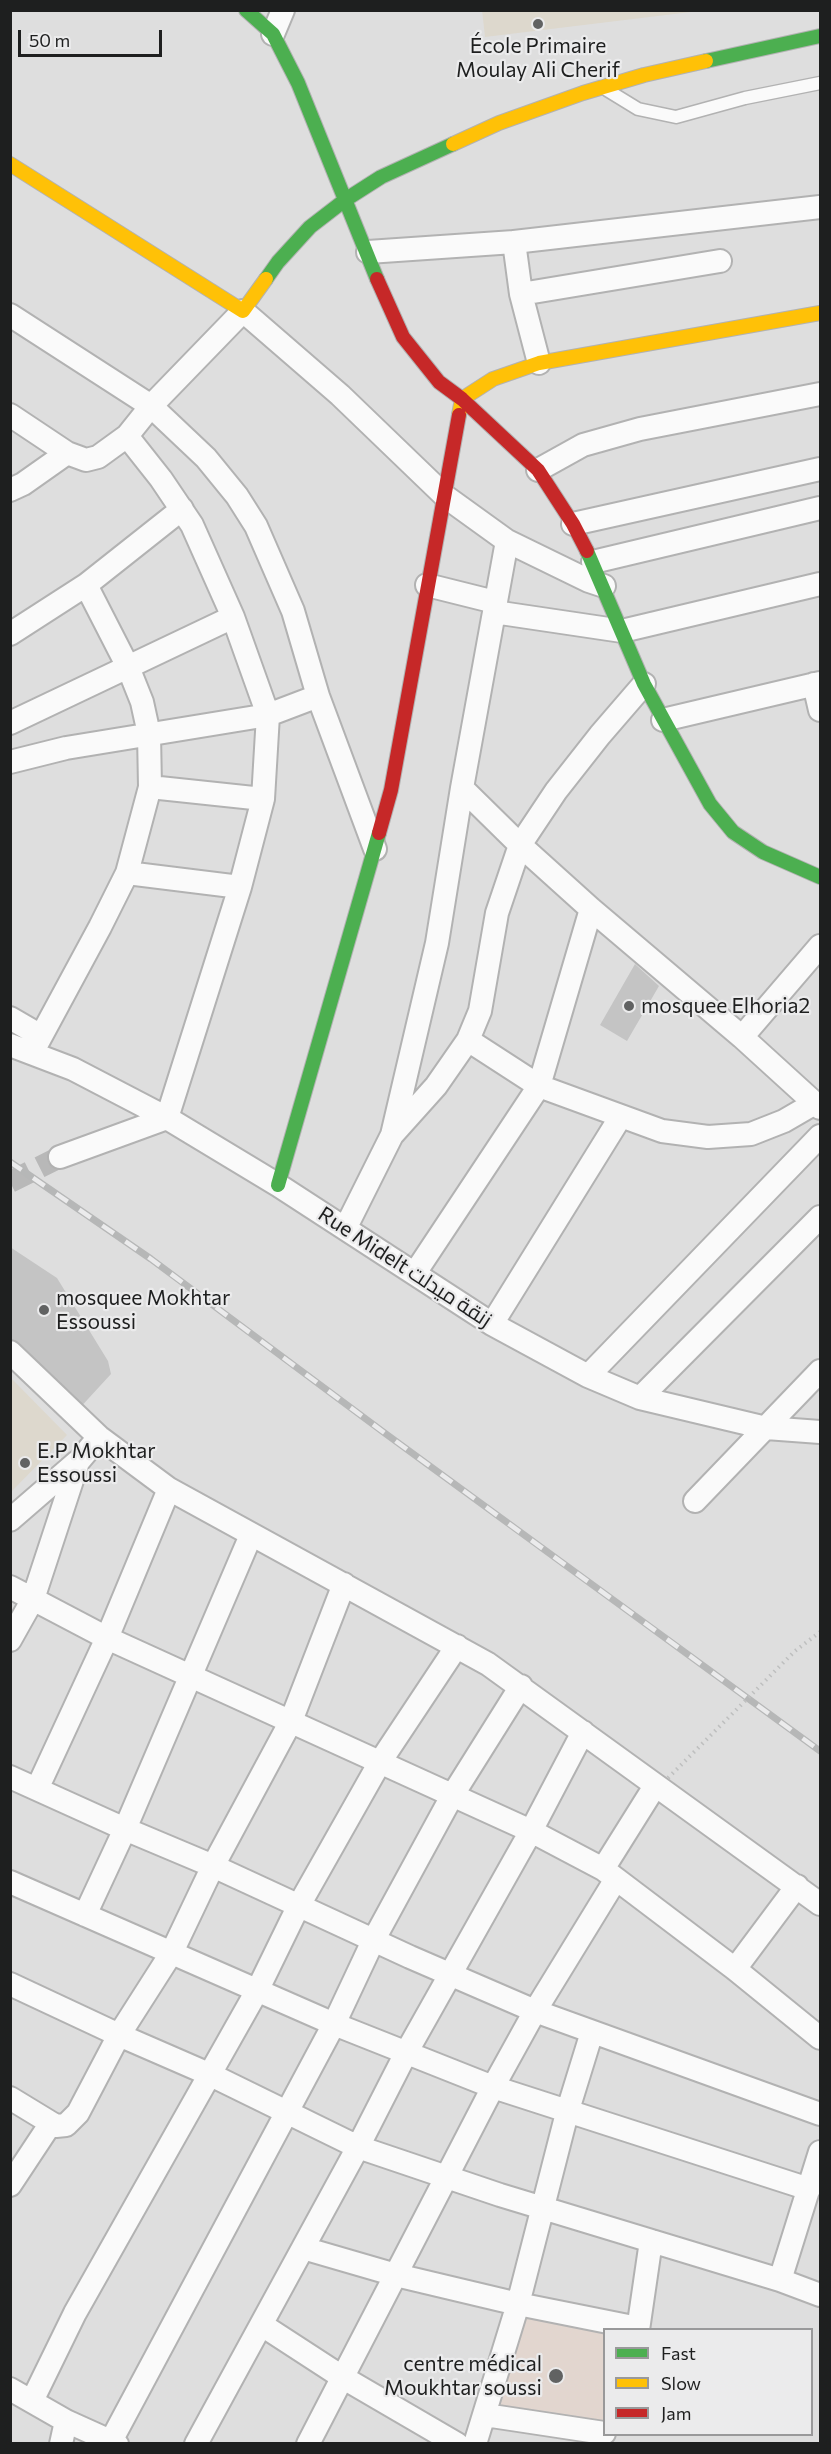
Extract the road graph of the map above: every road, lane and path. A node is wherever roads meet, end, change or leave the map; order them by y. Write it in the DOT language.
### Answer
graph roads {
  1 [pos="246,10"];
  2 [pos="283,10"];
  3 [pos="273,34"];
  4 [pos="820,36"];
  5 [pos="820,83"];
  6 [pos="603,87"];
  7 [pos="10,164"];
  8 [pos="345,200"];
  9 [pos="820,207"];
  10 [pos="514,242"];
  11 [pos="368,252"];
  12 [pos="720,261"];
  13 [pos="521,294"];
  14 [pos="243,310"];
  15 [pos="820,313"];
  16 [pos="10,315"];
  17 [pos="540,363"];
  18 [pos="820,394"];
  19 [pos="462,399"];
  20 [pos="151,406"];
  21 [pos="10,415"];
  22 [pos="127,436"];
  23 [pos="67,453"];
  24 [pos="538,470"];
  25 [pos="820,470"];
  26 [pos="10,490"];
  27 [pos="446,497"];
  28 [pos="820,508"];
  29 [pos="182,509"];
  30 [pos="573,524"];
  31 [pos="507,542"];
  32 [pos="593,562"];
  33 [pos="820,584"];
  34 [pos="86,585"];
  35 [pos="427,585"];
  36 [pos="604,586"];
  37 [pos="494,607"];
  38 [pos="233,617"];
  39 [pos="622,631"];
  40 [pos="10,634"];
  41 [pos="128,667"];
  42 [pos="644,684"];
  43 [pos="817,684"];
  44 [pos="318,696"];
  45 [pos="820,710"];
  46 [pos="268,715"];
  47 [pos="663,720"];
  48 [pos="10,723"];
  49 [pos="149,734"];
  50 [pos="10,762"];
  51 [pos="150,787"];
  52 [pos="462,788"];
  53 [pos="263,799"];
  54 [pos="520,845"];
  55 [pos="375,849"];
  56 [pos="127,873"];
  57 [pos="820,877"];
  58 [pos="240,887"];
  59 [pos="591,909"];
  60 [pos="820,946"];
  61 [pos="10,1018"];
  62 [pos="742,1037"];
  63 [pos="468,1040"];
  64 [pos="28,1045"];
  65 [pos="539,1086"];
  66 [pos="818,1105"];
  67 [pos="621,1116"];
  68 [pos="167,1118"];
  69 [pos="392,1135"];
  70 [pos="820,1136"];
  71 [pos="60,1157"];
  72 [pos="278,1185"];
  73 [pos="820,1217"];
  74 [pos="346,1227"];
  75 [pos="415,1273"];
  76 [pos="492,1324"];
  77 [pos="10,1352"];
  78 [pos="820,1371"];
  79 [pos="588,1376"];
  80 [pos="640,1398"];
  81 [pos="766,1428"];
  82 [pos="820,1432"];
  83 [pos="99,1437"];
  84 [pos="78,1462"];
  85 [pos="169,1489"];
  86 [pos="695,1501"];
  87 [pos="10,1520"];
  88 [pos="251,1535"];
  89 [pos="344,1584"];
  90 [pos="10,1587"];
  91 [pos="33,1599"];
  92 [pos="820,1632"];
  93 [pos="107,1638"];
  94 [pos="10,1640"];
  95 [pos="457,1646"];
  96 [pos="191,1674"];
  97 [pos="521,1686"];
  98 [pos="291,1721"];
  99 [pos="583,1732"];
  100 [pos="380,1762"];
  101 [pos="10,1777"];
  102 [pos="661,1782"];
  103 [pos="37,1789"];
  104 [pos="452,1796"];
  105 [pos="125,1829"];
  106 [pos="531,1831"];
  107 [pos="213,1866"];
  108 [pos="609,1874"];
  109 [pos="10,1882"];
  110 [pos="797,1886"];
  111 [pos="820,1904"];
  112 [pos="298,1907"];
  113 [pos="85,1915"];
  114 [pos="373,1941"];
  115 [pos="172,1952"];
  116 [pos="735,1969"];
  117 [pos="451,1974"];
  118 [pos="10,1984"];
  119 [pos="258,1989"];
  120 [pos="535,2011"];
  121 [pos="334,2025"];
  122 [pos="592,2032"];
  123 [pos="119,2035"];
  124 [pos="820,2038"];
  125 [pos="406,2053"];
  126 [pos="211,2075"];
  127 [pos="493,2087"];
  128 [pos="10,2098"];
  129 [pos="286,2112"];
  130 [pos="567,2113"];
  131 [pos="820,2115"];
  132 [pos="51,2122"];
  133 [pos="358,2147"];
  134 [pos="820,2152"];
  135 [pos="447,2178"];
  136 [pos="10,2185"];
  137 [pos="809,2189"];
  138 [pos="543,2208"];
  139 [pos="651,2241"];
  140 [pos="303,2248"];
  141 [pos="396,2275"];
  142 [pos="780,2280"];
  143 [pos="820,2295"];
  144 [pos="518,2304"];
  145 [pos="262,2325"];
  146 [pos="633,2328"];
  147 [pos="638,2328"];
  148 [pos="342,2377"];
  149 [pos="10,2389"];
  150 [pos="32,2401"];
  151 [pos="485,2415"];
  152 [pos="66,2421"];
  153 [pos="603,2433"];
  154 [pos="114,2442"];
  155 [pos="61,2444"];
  156 [pos="196,2444"];
  157 [pos="308,2444"];
  158 [pos="457,2444"];
  159 [pos="475,2444"];
  1 -- 3 [label="street"];
  2 -- 3 [label="street"];
  3 -- 8 [label="street"];
  4 -- 6 [label="street"];
  5 -- 6 [label="lane"];
  6 -- 8 [label="street"];
  7 -- 14 [label="street"];
  8 -- 11 [label="street"];
  8 -- 14 [label="street"];
  9 -- 10 [label="street"];
  10 -- 11 [label="street"];
  10 -- 13 [label="street"];
  11 -- 19 [label="street"];
  12 -- 13 [label="street"];
  13 -- 17 [label="street"];
  14 -- 20 [label="street"];
  14 -- 27 [label="street"];
  15 -- 17 [label="street"];
  16 -- 20 [label="street"];
  17 -- 19 [label="street"];
  18 -- 24 [label="street"];
  19 -- 24 [label="street"];
  19 -- 27 [label="street"];
  20 -- 22 [label="street"];
  20 -- 44 [label="street"];
  21 -- 23 [label="street"];
  22 -- 23 [label="street"];
  22 -- 29 [label="street"];
  23 -- 26 [label="street"];
  24 -- 30 [label="street"];
  25 -- 30 [label="street"];
  27 -- 31 [label="street"];
  27 -- 35 [label="street"];
  28 -- 32 [label="street"];
  29 -- 34 [label="street"];
  29 -- 38 [label="street"];
  30 -- 32 [label="street"];
  31 -- 36 [label="street"];
  31 -- 37 [label="street"];
  32 -- 36 [label="street"];
  33 -- 39 [label="street"];
  34 -- 40 [label="street"];
  34 -- 41 [label="street"];
  35 -- 37 [label="street"];
  35 -- 55 [label="street"];
  36 -- 39 [label="street"];
  37 -- 39 [label="street"];
  37 -- 52 [label="street"];
  38 -- 41 [label="street"];
  38 -- 46 [label="street"];
  39 -- 42 [label="street"];
  41 -- 48 [label="street"];
  41 -- 49 [label="street"];
  42 -- 47 [label="street"];
  42 -- 54 [label="street"];
  43 -- 45 [label="street"];
  43 -- 47 [label="street"];
  44 -- 46 [label="street"];
  44 -- 55 [label="street"];
  46 -- 49 [label="street"];
  46 -- 53 [label="street"];
  47 -- 57 [label="street"];
  49 -- 50 [label="street"];
  49 -- 51 [label="street"];
  51 -- 53 [label="street"];
  51 -- 56 [label="street"];
  52 -- 54 [label="street"];
  52 -- 69 [label="street"];
  53 -- 58 [label="street"];
  54 -- 59 [label="street"];
  54 -- 63 [label="street"];
  55 -- 72 [label="street"];
  56 -- 58 [label="street"];
  56 -- 64 [label="street"];
  58 -- 68 [label="street"];
  59 -- 62 [label="street"];
  59 -- 65 [label="street"];
  60 -- 62 [label="street"];
  61 -- 64 [label="street, Rue Midelt زنقة ميدلت"];
  62 -- 66 [label="street"];
  63 -- 65 [label="street"];
  63 -- 69 [label="street"];
  64 -- 68 [label="street, Rue Midelt زنقة ميدلت"];
  65 -- 67 [label="street"];
  65 -- 75 [label="street"];
  66 -- 67 [label="street"];
  67 -- 76 [label="street"];
  68 -- 71 [label="street"];
  68 -- 72 [label="street, Rue Midelt زنقة ميدلت"];
  69 -- 74 [label="street"];
  70 -- 79 [label="street"];
  72 -- 74 [label="street, Rue Midelt زنقة ميدلت"];
  73 -- 80 [label="street"];
  74 -- 75 [label="street, Rue Midelt زنقة ميدلت"];
  75 -- 76 [label="street, Rue Midelt زنقة ميدلت"];
  76 -- 79 [label="street, Rue Midelt زنقة ميدلت"];
  77 -- 83 [label="street"];
  78 -- 81 [label="street"];
  79 -- 80 [label="street, Rue Midelt زنقة ميدلت"];
  80 -- 81 [label="street, Rue Midelt زنقة ميدلت"];
  81 -- 82 [label="street, Rue Midelt زنقة ميدلت"];
  81 -- 86 [label="street"];
  83 -- 84 [label="street"];
  83 -- 85 [label="street"];
  84 -- 87 [label="street"];
  84 -- 91 [label="street"];
  85 -- 88 [label="street"];
  85 -- 93 [label="street"];
  88 -- 89 [label="street"];
  88 -- 96 [label="street"];
  89 -- 95 [label="street"];
  89 -- 98 [label="street"];
  90 -- 91 [label="street"];
  91 -- 93 [label="street"];
  91 -- 94 [label="street"];
  92 -- 102 [label="path, bridge"];
  93 -- 96 [label="street"];
  93 -- 103 [label="street"];
  95 -- 97 [label="street"];
  95 -- 100 [label="street"];
  96 -- 98 [label="street"];
  96 -- 105 [label="street"];
  97 -- 99 [label="street"];
  97 -- 104 [label="street"];
  98 -- 100 [label="street"];
  98 -- 107 [label="street"];
  99 -- 102 [label="street"];
  99 -- 106 [label="street"];
  100 -- 104 [label="street"];
  100 -- 112 [label="street"];
  101 -- 103 [label="street"];
  102 -- 108 [label="street"];
  102 -- 110 [label="street"];
  103 -- 105 [label="street"];
  104 -- 106 [label="street"];
  104 -- 114 [label="street"];
  105 -- 107 [label="street"];
  105 -- 113 [label="street"];
  106 -- 108 [label="street"];
  106 -- 117 [label="street"];
  107 -- 112 [label="street"];
  107 -- 115 [label="street"];
  108 -- 116 [label="street"];
  108 -- 120 [label="street"];
  109 -- 113 [label="street"];
  110 -- 111 [label="street"];
  110 -- 116 [label="street"];
  112 -- 114 [label="street"];
  112 -- 119 [label="street"];
  113 -- 115 [label="street"];
  114 -- 117 [label="street"];
  114 -- 121 [label="street"];
  115 -- 119 [label="street"];
  115 -- 123 [label="street"];
  116 -- 124 [label="street"];
  117 -- 120 [label="street"];
  117 -- 125 [label="street"];
  118 -- 123 [label="street"];
  119 -- 121 [label="street"];
  119 -- 126 [label="street"];
  120 -- 122 [label="street"];
  120 -- 127 [label="street"];
  121 -- 125 [label="street"];
  121 -- 129 [label="street"];
  122 -- 130 [label="street"];
  122 -- 131 [label="street"];
  123 -- 126 [label="street"];
  123 -- 132 [label="street"];
  125 -- 127 [label="street"];
  125 -- 133 [label="street"];
  126 -- 129 [label="street"];
  126 -- 150 [label="street"];
  127 -- 130 [label="street"];
  127 -- 135 [label="street"];
  128 -- 132 [label="street"];
  129 -- 133 [label="street"];
  129 -- 154 [label="street"];
  130 -- 137 [label="street"];
  130 -- 138 [label="street"];
  132 -- 136 [label="street"];
  133 -- 135 [label="street"];
  133 -- 140 [label="street"];
  134 -- 137 [label="street"];
  135 -- 138 [label="street"];
  135 -- 141 [label="street"];
  137 -- 142 [label="street"];
  138 -- 139 [label="street"];
  138 -- 144 [label="street"];
  139 -- 142 [label="street"];
  139 -- 147 [label="street"];
  140 -- 141 [label="street"];
  140 -- 145 [label="street"];
  141 -- 144 [label="street"];
  141 -- 148 [label="street"];
  142 -- 143 [label="street"];
  144 -- 146 [label="street"];
  144 -- 151 [label="street"];
  145 -- 148 [label="street"];
  145 -- 156 [label="street"];
  148 -- 157 [label="street"];
  148 -- 158 [label="street"];
  149 -- 150 [label="street"];
  150 -- 152 [label="street"];
  151 -- 153 [label="street"];
  151 -- 159 [label="street"];
  152 -- 154 [label="street"];
  152 -- 155 [label="street"];
}
